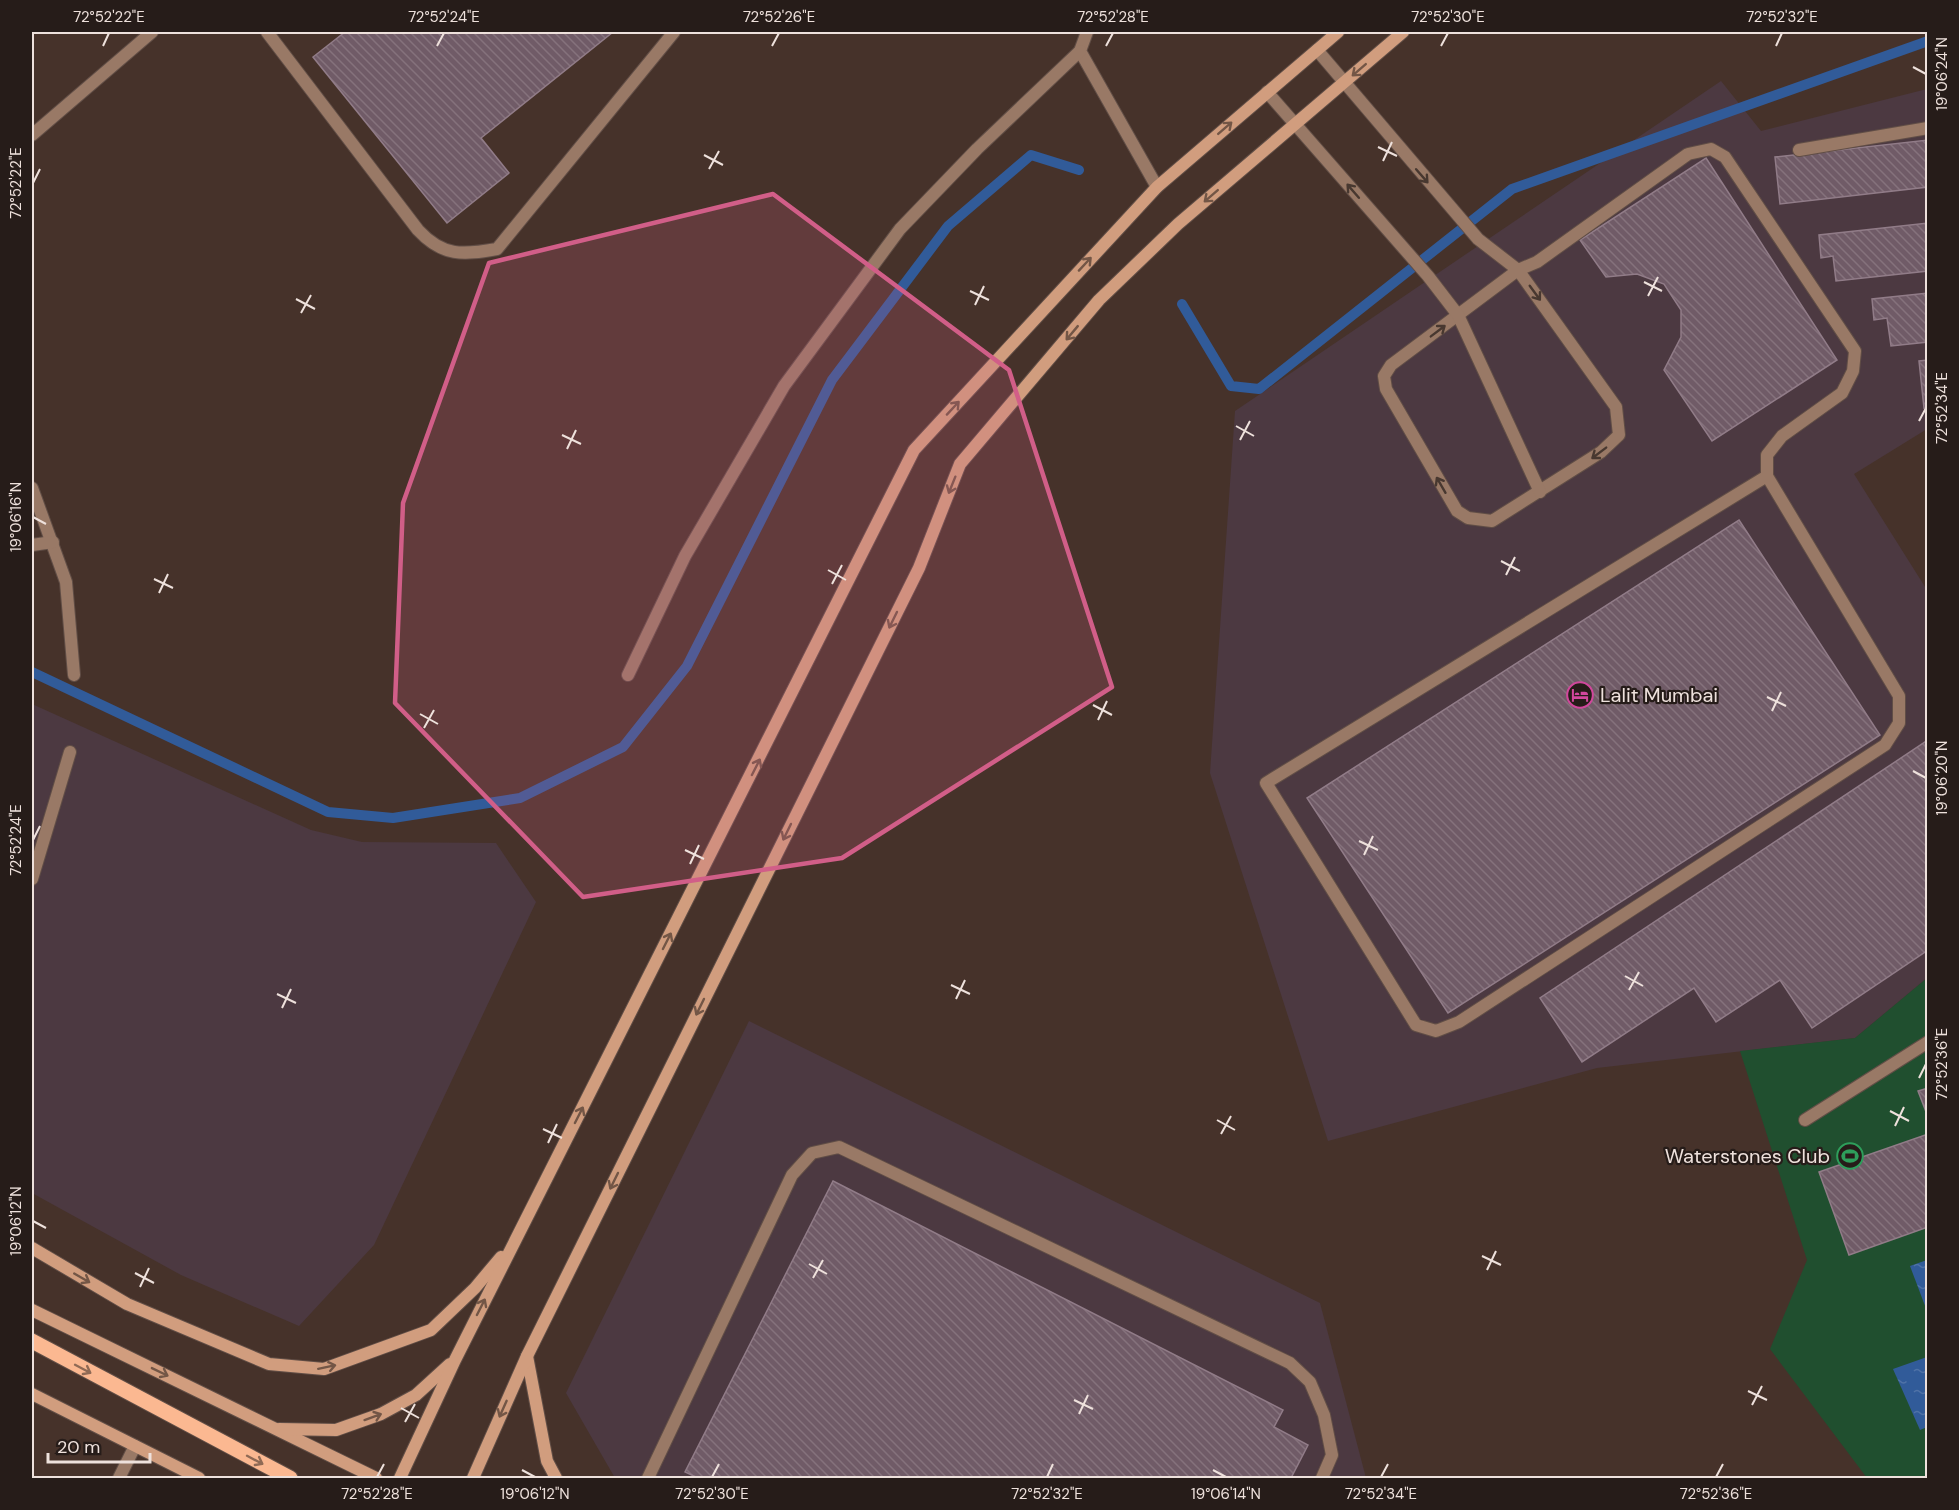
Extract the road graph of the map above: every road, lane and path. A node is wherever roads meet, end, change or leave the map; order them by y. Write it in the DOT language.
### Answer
graph roads {
  1 [pos="152,32"];
  2 [pos="267,32"];
  3 [pos="675,32"];
  4 [pos="1087,32"];
  5 [pos="1338,32"];
  6 [pos="1403,32"];
  7 [pos="1317,50"];
  8 [pos="1080,51"];
  9 [pos="1342,84"];
  10 [pos="1267,92"];
  11 [pos="1294,125"];
  12 [pos="1928,128"];
  13 [pos="32,135"];
  14 [pos="1799,150"];
  15 [pos="1157,187"];
  16 [pos="1518,270"];
  17 [pos="1458,315"];
  18 [pos="1767,476"];
  19 [pos="32,488"];
  20 [pos="1539,492"];
  21 [pos="53,542"];
  22 [pos="32,545"];
  23 [pos="74,675"];
  24 [pos="628,675"];
  25 [pos="70,752"];
  26 [pos="32,879"];
  27 [pos="1928,1042"];
  28 [pos="1805,1120"];
  29 [pos="516,1240"];
  30 [pos="32,1248"];
  31 [pos="32,1310"];
  32 [pos="32,1341"];
  33 [pos="527,1356"];
  34 [pos="455,1360"];
  35 [pos="32,1394"];
  36 [pos="275,1429"];
  37 [pos="135,1446"];
  38 [pos="119,1479"];
  39 [pos="199,1479"];
  40 [pos="290,1479"];
  41 [pos="375,1479"];
  42 [pos="400,1479"];
  43 [pos="473,1479"];
  44 [pos="556,1479"];
  45 [pos="648,1479"];
  46 [pos="1322,1479"];
  1 -- 13 [label="street"];
  2 -- 3 [label="street"];
  4 -- 8 [label="street"];
  5 -- 7 [label="main road"];
  6 -- 9 [label="main road, one-way"];
  7 -- 9 [label="street"];
  7 -- 10 [label="main road"];
  8 -- 15 [label="street"];
  8 -- 24 [label="street"];
  9 -- 11 [label="main road"];
  9 -- 16 [label="street, one-way"];
  10 -- 11 [label="street"];
  15 -- 10 [label="main road, one-way"];
  17 -- 11 [label="street, one-way"];
  11 -- 33 [label="main road, one-way"];
  12 -- 14 [label="street"];
  29 -- 15 [label="main road, one-way"];
  16 -- 17 [label="street"];
  16 -- 18 [label="street"];
  16 -- 20 [label="street, one-way"];
  17 -- 20 [label="street"];
  20 -- 17 [label="street, one-way"];
  18 -- 18 [label="street"];
  19 -- 21 [label="street"];
  21 -- 22 [label="street"];
  21 -- 23 [label="street"];
  25 -- 26 [label="street"];
  27 -- 28 [label="street"];
  30 -- 29 [label="main road, one-way"];
  34 -- 29 [label="main road, one-way"];
  31 -- 36 [label="main road, one-way"];
  32 -- 40 [label="main road, one-way"];
  33 -- 43 [label="main road, one-way"];
  33 -- 44 [label="main road"];
  36 -- 34 [label="main road, one-way"];
  34 -- 42 [label="main road"];
  35 -- 37 [label="main road"];
  36 -- 41 [label="main road"];
  37 -- 38 [label="street"];
  37 -- 39 [label="main road"];
  45 -- 46 [label="street"];
}
